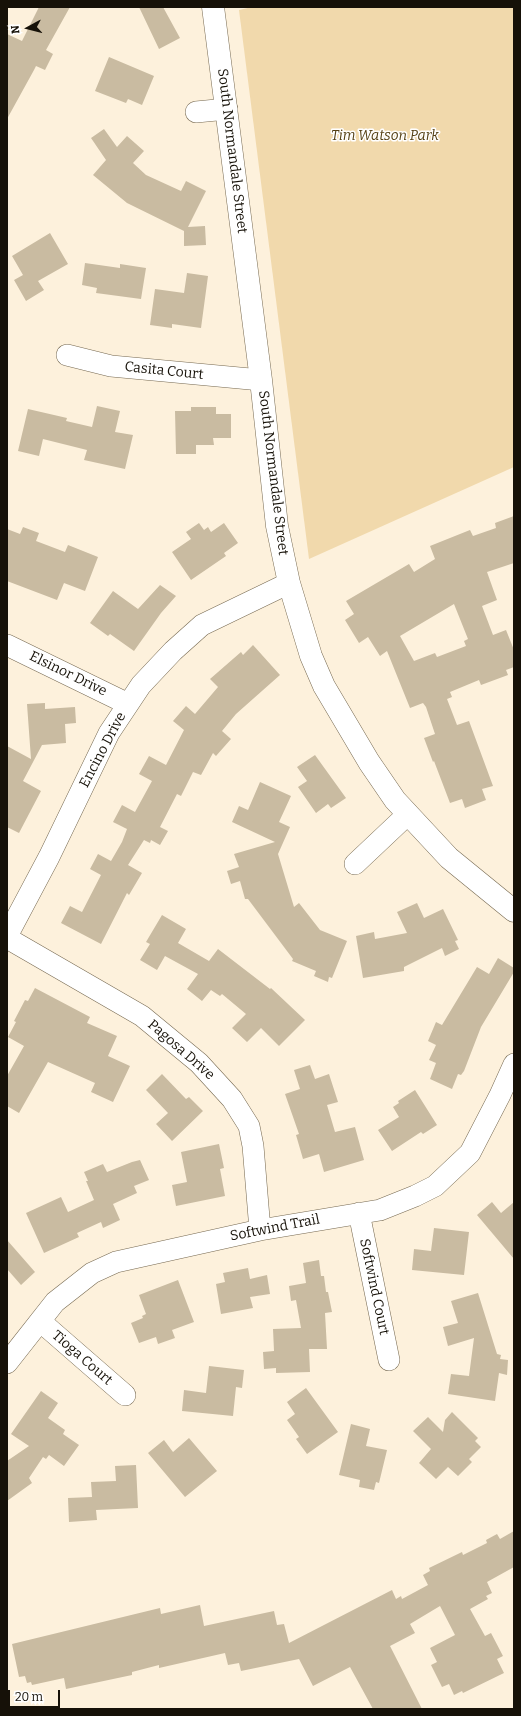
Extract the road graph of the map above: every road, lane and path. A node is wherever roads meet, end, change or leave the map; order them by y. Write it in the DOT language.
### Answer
graph roads {
  1 [pos="213,7"];
  2 [pos="227,109"];
  3 [pos="196,112"];
  4 [pos="67,355"];
  5 [pos="261,380"];
  6 [pos="289,583"];
  7 [pos="7,645"];
  8 [pos="128,704"];
  9 [pos="408,814"];
  10 [pos="355,864"];
  11 [pos="514,911"];
  12 [pos="7,937"];
  13 [pos="514,1064"];
  14 [pos="359,1213"];
  15 [pos="260,1230"];
  16 [pos="40,1321"];
  17 [pos="389,1360"];
  18 [pos="7,1362"];
  19 [pos="125,1395"];
  1 -- 2 [label="street, South Normandale Street"];
  2 -- 3 [label="street"];
  2 -- 5 [label="street, South Normandale Street"];
  4 -- 5 [label="street, Casita Court"];
  5 -- 6 [label="street, South Normandale Street"];
  6 -- 8 [label="street, Encino Drive"];
  6 -- 9 [label="street, South Normandale Street"];
  7 -- 8 [label="street, Elsinor Drive"];
  8 -- 12 [label="street, Encino Drive"];
  9 -- 10 [label="street"];
  9 -- 11 [label="street, South Normandale Street"];
  12 -- 15 [label="street, Pagosa Drive"];
  13 -- 14 [label="street, Softwind Trail"];
  14 -- 15 [label="street, Softwind Trail"];
  14 -- 17 [label="street, Softwind Court"];
  15 -- 16 [label="street, Softwind Trail"];
  16 -- 18 [label="street, Softwind Trail"];
  16 -- 19 [label="street, Tioga Court"];
}
